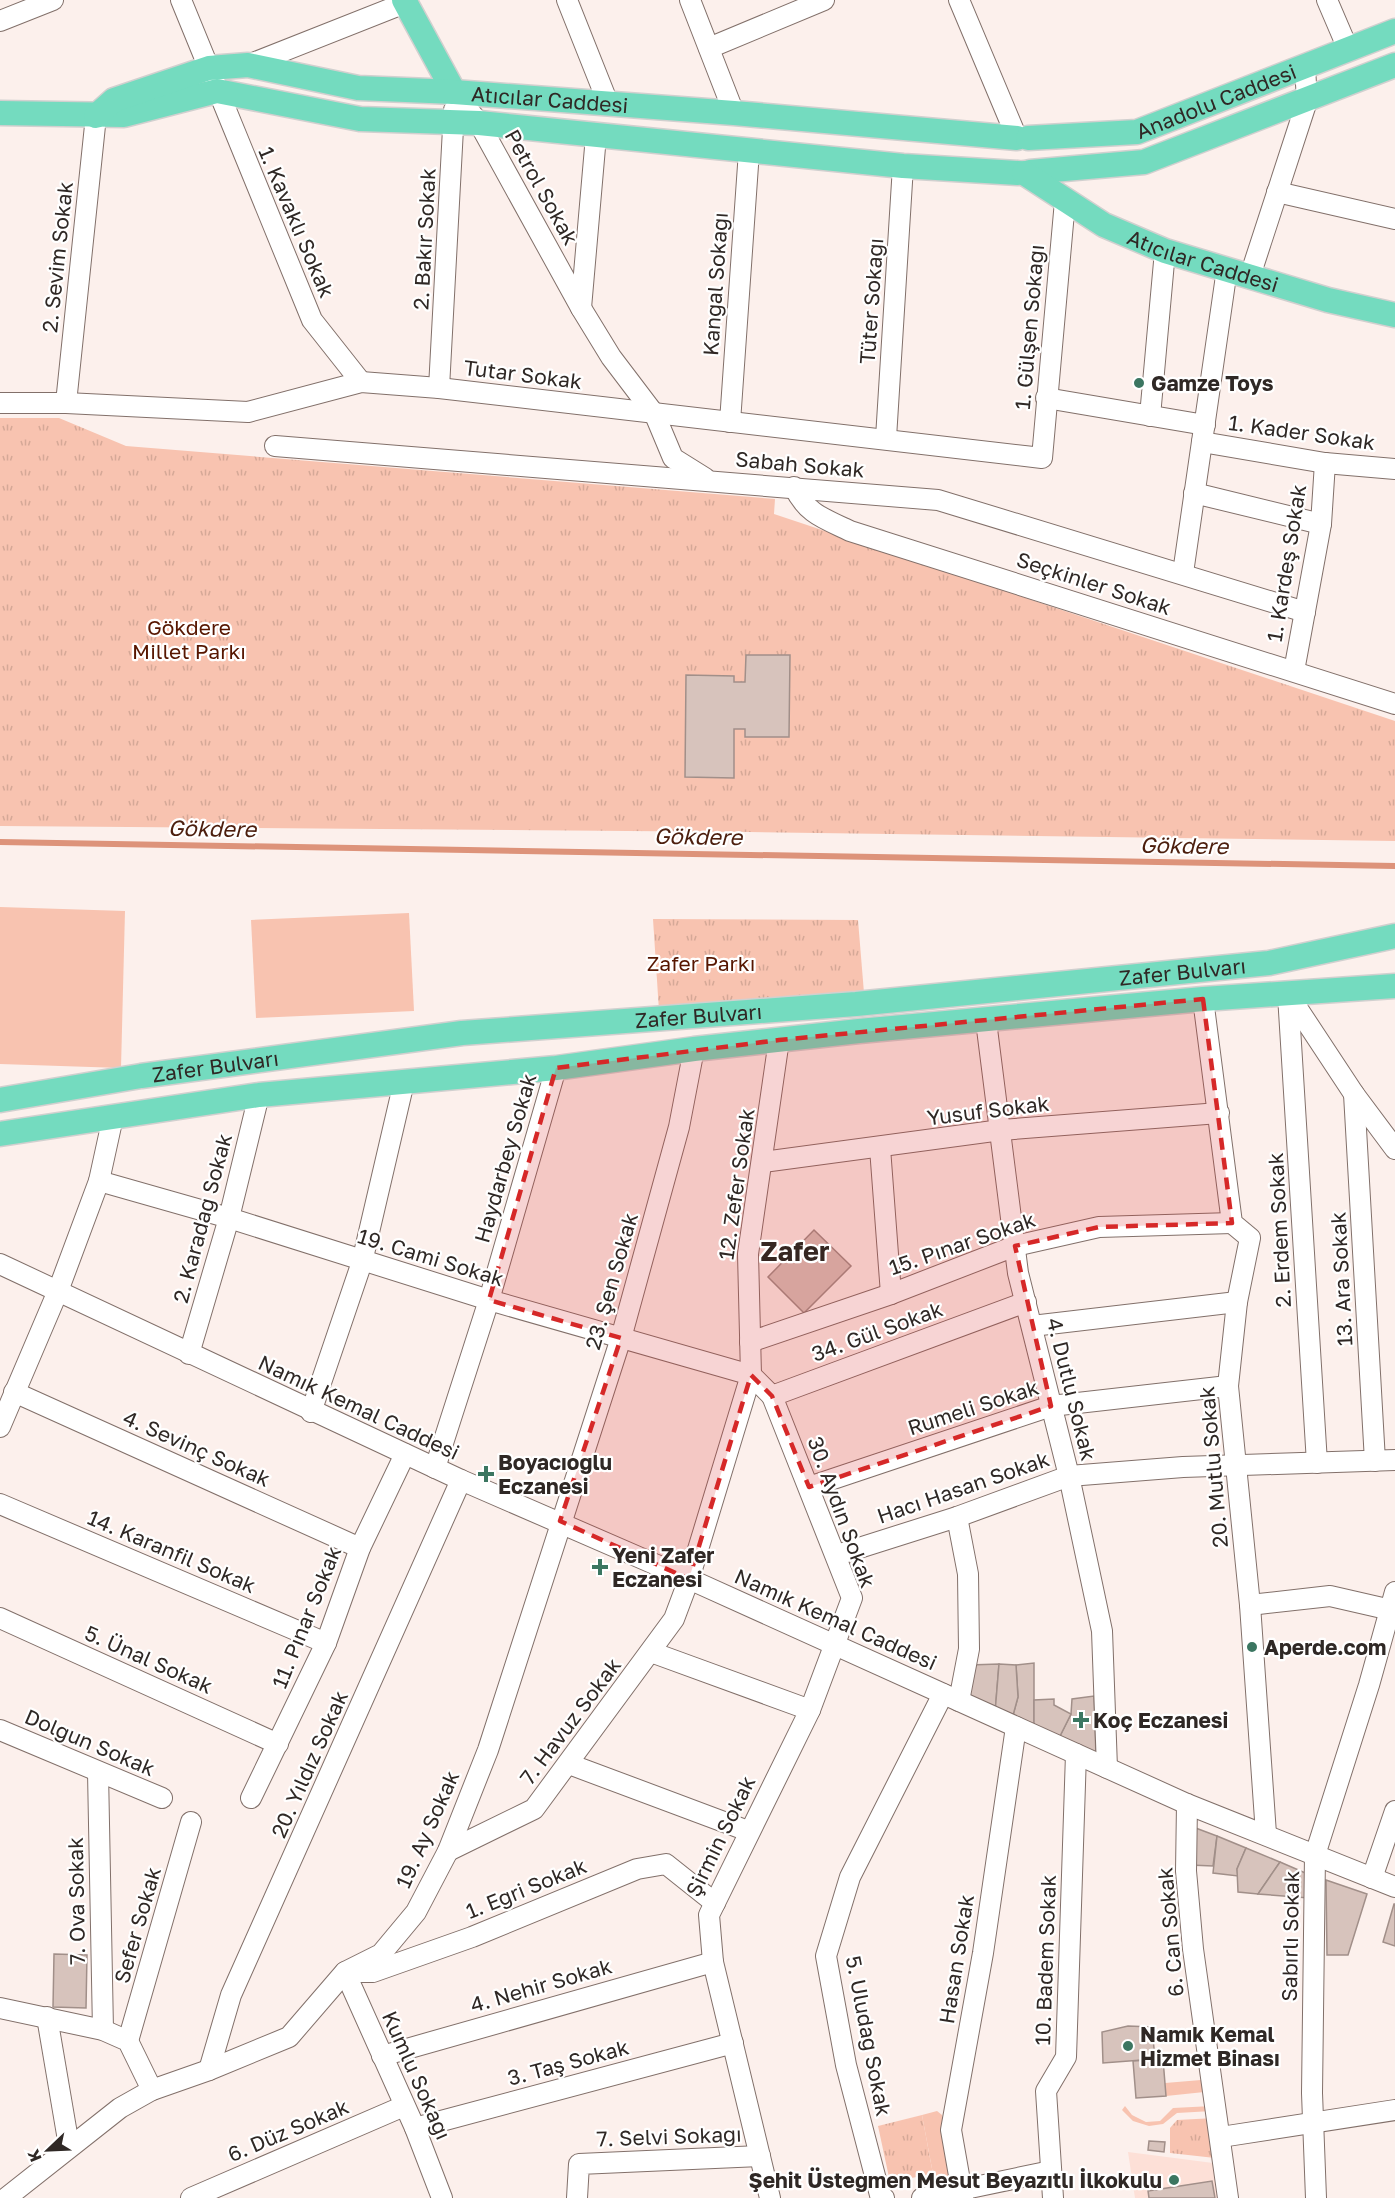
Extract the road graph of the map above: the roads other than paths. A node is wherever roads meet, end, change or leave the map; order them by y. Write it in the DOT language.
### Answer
graph roads {
  1 [pos="53,0"];
  2 [pos="181,0"];
  3 [pos="567,0"];
  4 [pos="690,0"];
  5 [pos="824,0"];
  6 [pos="1327,0"];
  7 [pos="405,1"];
  8 [pos="966,2"];
  9 [pos="0,21"];
  10 [pos="1395,31"];
  11 [pos="709,48"];
  12 [pos="1348,49"];
  13 [pos="248,65"];
  14 [pos="1395,65"];
  15 [pos="1305,67"];
  16 [pos="213,79"];
  17 [pos="454,92"];
  18 [pos="1307,100"];
  19 [pos="608,103"];
  20 [pos="0,113"];
  21 [pos="734,113"];
  22 [pos="96,116"];
  23 [pos="454,123"];
  24 [pos="479,123"];
  25 [pos="596,136"];
  26 [pos="1022,138"];
  27 [pos="749,151"];
  28 [pos="903,166"];
  29 [pos="1024,173"];
  30 [pos="1277,192"];
  31 [pos="1065,201"];
  32 [pos="1395,219"];
  33 [pos="1165,251"];
  34 [pos="1239,272"];
  35 [pos="581,308"];
  36 [pos="1395,315"];
  37 [pos="361,382"];
  38 [pos="440,388"];
  39 [pos="1046,398"];
  40 [pos="66,403"];
  41 [pos="0,404"];
  42 [pos="655,415"];
  43 [pos="1150,416"];
  44 [pos="730,422"];
  45 [pos="1204,434"];
  46 [pos="886,438"];
  47 [pos="274,446"];
  48 [pos="1042,458"];
  49 [pos="1325,463"];
  50 [pos="1395,469"];
  51 [pos="709,480"];
  52 [pos="794,487"];
  53 [pos="1194,493"];
  54 [pos="1321,524"];
  55 [pos="1183,573"];
  56 [pos="1305,612"];
  57 [pos="1294,671"];
  58 [pos="1395,704"];
  59 [pos="1395,936"];
  60 [pos="1395,987"];
  61 [pos="1288,995"];
  62 [pos="1203,999"];
  63 [pos="986,1021"];
  64 [pos="779,1040"];
  65 [pos="694,1049"];
  66 [pos="556,1068"];
  67 [pos="404,1083"];
  68 [pos="1354,1094"];
  69 [pos="259,1095"];
  70 [pos="0,1100"];
  71 [pos="1219,1113"];
  72 [pos="113,1117"];
  73 [pos="1001,1130"];
  74 [pos="0,1134"];
  75 [pos="880,1148"];
  76 [pos="1395,1149"];
  77 [pos="763,1162"];
  78 [pos="99,1180"];
  79 [pos="228,1218"];
  80 [pos="1232,1223"];
  81 [pos="1015,1246"];
  82 [pos="362,1262"];
  83 [pos="0,1264"];
  84 [pos="58,1292"];
  85 [pos="891,1293"];
  86 [pos="489,1300"];
  87 [pos="1026,1302"];
  88 [pos="1237,1302"];
  89 [pos="1032,1326"];
  90 [pos="621,1338"];
  91 [pos="750,1342"];
  92 [pos="189,1354"];
  93 [pos="751,1375"];
  94 [pos="1228,1386"];
  95 [pos="14,1392"];
  96 [pos="772,1396"];
  97 [pos="1051,1406"];
  98 [pos="311,1412"];
  99 [pos="0,1427"];
  100 [pos="405,1454"];
  101 [pos="1395,1460"];
  102 [pos="1375,1461"];
  103 [pos="1317,1463"];
  104 [pos="1237,1467"];
  105 [pos="435,1468"];
  106 [pos="1069,1476"];
  107 [pos="461,1480"];
  108 [pos="808,1487"];
  109 [pos="0,1504"];
  110 [pos="957,1517"];
  111 [pos="560,1521"];
  112 [pos="360,1548"];
  113 [pos="837,1555"];
  114 [pos="689,1579"];
  115 [pos="1393,1601"];
  116 [pos="1250,1605"];
  117 [pos="0,1618"];
  118 [pos="326,1643"];
  119 [pos="835,1645"];
  120 [pos="651,1652"];
  121 [pos="951,1698"];
  122 [pos="810,1710"];
  123 [pos="1016,1727"];
  124 [pos="0,1730"];
  125 [pos="278,1744"];
  126 [pos="1076,1754"];
  127 [pos="569,1764"];
  128 [pos="1107,1768"];
  129 [pos="98,1772"];
  130 [pos="162,1798"];
  131 [pos="250,1798"];
  132 [pos="1187,1804"];
  133 [pos="1395,1811"];
  134 [pos="191,1822"];
  135 [pos="748,1831"];
  136 [pos="1266,1834"];
  137 [pos="448,1851"];
  138 [pos="1316,1856"];
  139 [pos="1372,1878"];
  140 [pos="1395,1887"];
  141 [pos="715,1903"];
  142 [pos="713,1962"];
  143 [pos="345,1972"];
  144 [pos="0,2008"];
  145 [pos="47,2018"];
  146 [pos="103,2030"];
  147 [pos="128,2041"];
  148 [pos="733,2043"];
  149 [pos="382,2056"];
  150 [pos="209,2070"];
  151 [pos="152,2090"];
  152 [pos="404,2106"];
  153 [pos="1395,2110"];
  154 [pos="1312,2125"];
  155 [pos="415,2128"];
  156 [pos="1221,2137"];
  157 [pos="69,2146"];
  158 [pos="760,2156"];
  159 [pos="1051,2171"];
  160 [pos="963,2194"];
  161 [pos="882,2196"];
  162 [pos="441,2197"];
  163 [pos="6,2198"];
  164 [pos="191,2198"];
  165 [pos="577,2198"];
  166 [pos="770,2198"];
  167 [pos="922,2198"];
  168 [pos="1053,2198"];
  169 [pos="1228,2198"];
  170 [pos="1316,2198"];
  1 -- 9 [label="street"];
  2 -- 16 [label="street, 1. Kavaklı Sokak"];
  3 -- 19 [label="street"];
  4 -- 11 [label="street"];
  5 -- 11 [label="street"];
  6 -- 12 [label="street"];
  7 -- 13 [label="street"];
  7 -- 17 [label="main road"];
  8 -- 26 [label="street"];
  10 -- 12 [label="main road, Anadolu Caddesi"];
  11 -- 21 [label="street"];
  12 -- 15 [label="main road, Anadolu Caddesi"];
  13 -- 16 [label="main road, Atıcılar Caddesi"];
  13 -- 17 [label="main road, Atıcılar Caddesi"];
  14 -- 18 [label="main road, Anadolu Caddesi"];
  15 -- 18 [label="street"];
  15 -- 26 [label="main road, Anadolu Caddesi"];
  16 -- 22 [label="main road, Atıcılar Caddesi"];
  16 -- 23 [label="main road, Atıcılar Caddesi"];
  16 -- 37 [label="street, 1. Kavaklı Sokak"];
  17 -- 19 [label="main road, Atıcılar Caddesi"];
  17 -- 23 [label="street, 2. Bakır Sokak"];
  17 -- 24 [label="street, Petrol Sokak"];
  18 -- 29 [label="main road, Anadolu Caddesi"];
  18 -- 30 [label="street"];
  19 -- 21 [label="main road, Atıcılar Caddesi"];
  20 -- 22 [label="main road, Atıcılar Caddesi"];
  21 -- 26 [label="main road, Atıcılar Caddesi"];
  22 -- 40 [label="street, 2. Sevim Sokak"];
  23 -- 24 [label="main road, Atıcılar Caddesi"];
  23 -- 38 [label="street, 2. Bakır Sokak"];
  24 -- 25 [label="main road, Atıcılar Caddesi"];
  24 -- 35 [label="street, Petrol Sokak"];
  25 -- 27 [label="main road, Atıcılar Caddesi"];
  25 -- 35 [label="street, Petrol Sokak"];
  26 -- 29 [label="main road"];
  27 -- 28 [label="main road, Atıcılar Caddesi"];
  27 -- 44 [label="street, Kangal Sokağı"];
  28 -- 29 [label="main road, Atıcılar Caddesi"];
  28 -- 46 [label="street, Tüter Sokağı"];
  29 -- 31 [label="main road, Atıcılar Caddesi"];
  30 -- 32 [label="street"];
  30 -- 34 [label="street"];
  31 -- 33 [label="main road, Atıcılar Caddesi"];
  31 -- 39 [label="street, 1. Gülşen Sokağı"];
  33 -- 34 [label="main road, Atıcılar Caddesi"];
  33 -- 43 [label="street"];
  34 -- 36 [label="main road, Atıcılar Caddesi"];
  34 -- 45 [label="street"];
  35 -- 42 [label="street, Petrol Sokak"];
  37 -- 38 [label="street, Tutar Sokak"];
  37 -- 40 [label="street, Tutar Sokak"];
  38 -- 42 [label="street, Tutar Sokak"];
  39 -- 43 [label="street, 1. Kader Sokak"];
  39 -- 48 [label="street, 1. Gülşen Sokağı"];
  40 -- 41 [label="street, Tutar Sokak"];
  42 -- 44 [label="street, Tutar Sokak"];
  42 -- 51 [label="street, Petrol Sokak"];
  43 -- 45 [label="street, 1. Kader Sokak"];
  44 -- 46 [label="street, Tutar Sokak"];
  45 -- 49 [label="street, 1. Kader Sokak"];
  45 -- 53 [label="street"];
  46 -- 48 [label="street, Tutar Sokak"];
  47 -- 51 [label="street, Sabah Sokak"];
  49 -- 50 [label="street, 1. Kader Sokak"];
  49 -- 54 [label="street, 1. Kardeş Sokak"];
  51 -- 52 [label="street, Sabah Sokak"];
  52 -- 55 [label="street, Sabah Sokak"];
  52 -- 57 [label="street, Seçkinler Sokak"];
  53 -- 54 [label="street"];
  53 -- 55 [label="street"];
  54 -- 56 [label="street, 1. Kardeş Sokak"];
  55 -- 56 [label="street, Sabah Sokak"];
  56 -- 57 [label="street, 1. Kardeş Sokak"];
  57 -- 58 [label="street, Seçkinler Sokak"];
  59 -- 70 [label="main road, Zafer Bulvarı"];
  60 -- 61 [label="main road, Zafer Bulvarı"];
  61 -- 62 [label="main road, Zafer Bulvarı"];
  61 -- 68 [label="street"];
  61 -- 103 [label="street, 2. Erdem Sokak"];
  62 -- 63 [label="main road, Zafer Bulvarı"];
  62 -- 71 [label="street"];
  63 -- 64 [label="main road, Zafer Bulvarı"];
  63 -- 73 [label="street, 4. Dutlu Sokak"];
  64 -- 65 [label="main road, Zafer Bulvarı"];
  64 -- 77 [label="street, 12. Zefer Sokak"];
  65 -- 66 [label="main road, Zafer Bulvarı"];
  65 -- 90 [label="street, 23. Şen Sokak"];
  66 -- 67 [label="main road, Zafer Bulvarı"];
  66 -- 86 [label="street, Haydarbey Sokak"];
  67 -- 69 [label="main road, Zafer Bulvarı"];
  67 -- 82 [label="street"];
  68 -- 76 [label="street"];
  68 -- 102 [label="street, 13. Ara Sokak"];
  69 -- 72 [label="main road, Zafer Bulvarı"];
  69 -- 79 [label="street, 2. Karadağ Sokak"];
  71 -- 73 [label="street, Yusuf Sokak"];
  71 -- 80 [label="street"];
  72 -- 74 [label="main road, Zafer Bulvarı"];
  72 -- 78 [label="street"];
  73 -- 75 [label="street, Yusuf Sokak"];
  73 -- 81 [label="street, 4. Dutlu Sokak"];
  75 -- 77 [label="street, Yusuf Sokak"];
  75 -- 85 [label="street"];
  77 -- 91 [label="street, 12. Zefer Sokak"];
  78 -- 79 [label="street, 19. Cami Sokak"];
  78 -- 84 [label="street"];
  79 -- 82 [label="street, 19. Cami Sokak"];
  79 -- 92 [label="street, 2. Karadağ Sokak"];
  80 -- 81 [label="street, 15. Pınar Sokak"];
  80 -- 88 [label="street, 20. Mutlu Sokak"];
  81 -- 85 [label="street, 15. Pınar Sokak"];
  81 -- 87 [label="street, 4. Dutlu Sokak"];
  82 -- 86 [label="street, 19. Cami Sokak"];
  82 -- 98 [label="street"];
  83 -- 84 [label="street, Namık Kemal Caddesi"];
  84 -- 92 [label="street, Namık Kemal Caddesi"];
  84 -- 95 [label="street"];
  85 -- 91 [label="street, 15. Pınar Sokak"];
  86 -- 90 [label="street, 19. Cami Sokak"];
  86 -- 105 [label="street, Haydarbey Sokak"];
  87 -- 89 [label="street, 4. Dutlu Sokak"];
  87 -- 96 [label="street, 34. Gül Sokak"];
  88 -- 89 [label="street"];
  88 -- 94 [label="street, 20. Mutlu Sokak"];
  89 -- 97 [label="street, 4. Dutlu Sokak"];
  90 -- 93 [label="street, 19. Cami Sokak"];
  90 -- 111 [label="street, 23. Şen Sokak"];
  91 -- 93 [label="street, 12. Zefer Sokak"];
  92 -- 98 [label="street, Namık Kemal Caddesi"];
  93 -- 96 [label="street"];
  93 -- 114 [label="street, 12. Zefer Sokak"];
  94 -- 97 [label="street, Rumeli Sokak"];
  94 -- 104 [label="street, 20. Mutlu Sokak"];
  95 -- 99 [label="street"];
  95 -- 112 [label="street, 4. Sevinç Sokak"];
  96 -- 108 [label="street, 30. Aydın Sokak"];
  97 -- 106 [label="street, 4. Dutlu Sokak"];
  97 -- 108 [label="street, Rumeli Sokak"];
  98 -- 100 [label="street, Namık Kemal Caddesi"];
  100 -- 105 [label="street, Namık Kemal Caddesi"];
  100 -- 112 [label="street, 11. Pınar Sokak"];
  101 -- 102 [label="street, Hacı Hasan Sokak"];
  102 -- 103 [label="street, Hacı Hasan Sokak"];
  103 -- 104 [label="street, Hacı Hasan Sokak"];
  104 -- 106 [label="street, Hacı Hasan Sokak"];
  104 -- 116 [label="street, 20. Mutlu Sokak"];
  105 -- 107 [label="street, Namık Kemal Caddesi"];
  106 -- 110 [label="street, Hacı Hasan Sokak"];
  106 -- 128 [label="street, 4. Dutlu Sokak"];
  107 -- 111 [label="street, Namık Kemal Caddesi"];
  107 -- 150 [label="street, 20. Yıldız Sokak"];
  108 -- 113 [label="street, 30. Aydın Sokak"];
  109 -- 118 [label="street, 14. Karanfil Sokak"];
  110 -- 113 [label="street, Hacı Hasan Sokak"];
  110 -- 121 [label="street, 5. Uludağ Sokak"];
  111 -- 114 [label="street, Namık Kemal Caddesi"];
  111 -- 137 [label="street, 19. Ay Sokak"];
  112 -- 118 [label="street, 11. Pınar Sokak"];
  113 -- 119 [label="street, 30. Aydın Sokak"];
  114 -- 119 [label="street, Namık Kemal Caddesi"];
  114 -- 120 [label="street, 7. Havuz Sokak"];
  115 -- 116 [label="street"];
  115 -- 138 [label="street, Sabırlı Sokak"];
  116 -- 136 [label="street, 20. Mutlu Sokak"];
  117 -- 125 [label="street, 5. Ünal Sokak"];
  118 -- 125 [label="street, 11. Pınar Sokak"];
  119 -- 121 [label="street, Namık Kemal Caddesi"];
  119 -- 122 [label="street, Şirmin Sokak"];
  120 -- 122 [label="street"];
  120 -- 127 [label="street, 7. Havuz Sokak"];
  121 -- 123 [label="street, Namık Kemal Caddesi"];
  121 -- 161 [label="street, 5. Uludağ Sokak"];
  122 -- 135 [label="street, Şirmin Sokak"];
  123 -- 126 [label="street, Namık Kemal Caddesi"];
  123 -- 160 [label="street, Hasan Sokak"];
  124 -- 129 [label="street, Dolgun Sokak"];
  125 -- 131 [label="street, 11. Pınar Sokak"];
  126 -- 128 [label="street, Namık Kemal Caddesi"];
  126 -- 159 [label="street, 10. Badem Sokak"];
  127 -- 135 [label="street"];
  127 -- 137 [label="street, 7. Havuz Sokak"];
  128 -- 132 [label="street, Namık Kemal Caddesi"];
  129 -- 130 [label="street, Dolgun Sokak"];
  129 -- 146 [label="street, 7. Ova Sokak"];
  132 -- 136 [label="street, Namık Kemal Caddesi"];
  132 -- 156 [label="street, 6. Can Sokak"];
  133 -- 139 [label="street"];
  134 -- 147 [label="street, Sefer Sokak"];
  135 -- 141 [label="street, Şirmin Sokak"];
  136 -- 138 [label="street, Namık Kemal Caddesi"];
  137 -- 143 [label="street, 19. Ay Sokak"];
  138 -- 139 [label="street, Namık Kemal Caddesi"];
  138 -- 154 [label="street, Sabırlı Sokak"];
  139 -- 140 [label="street, Namık Kemal Caddesi"];
  141 -- 142 [label="street, Şirmin Sokak"];
  141 -- 143 [label="street, 1. Eğri Sokak"];
  142 -- 148 [label="street, Şirmin Sokak"];
  142 -- 149 [label="street, 4. Nehir Sokak"];
  143 -- 149 [label="street, Kumlu Sokağı"];
  143 -- 150 [label="street, 19. Ay Sokak"];
  144 -- 145 [label="street"];
  145 -- 146 [label="street"];
  145 -- 157 [label="street"];
  146 -- 147 [label="street"];
  147 -- 151 [label="street"];
  148 -- 155 [label="street, 3. Taş Sokak"];
  148 -- 158 [label="street, Şirmin Sokak"];
  149 -- 152 [label="street, Kumlu Sokağı"];
  150 -- 151 [label="street, 19. Ay Sokak"];
  151 -- 157 [label="street, 19. Ay Sokak"];
  152 -- 155 [label="street, Kumlu Sokağı"];
  152 -- 164 [label="street, 6. Düz Sokak"];
  153 -- 154 [label="street"];
  154 -- 156 [label="street"];
  154 -- 170 [label="street, Sabırlı Sokak"];
  155 -- 162 [label="street, Kumlu Sokağı"];
  156 -- 169 [label="street, 6. Can Sokak"];
  157 -- 163 [label="street, 19. Ay Sokak"];
  158 -- 165 [label="street, 7. Selvi Sokağı"];
  158 -- 166 [label="street, Şirmin Sokak"];
  159 -- 160 [label="street"];
  159 -- 168 [label="street, 10. Badem Sokak"];
  160 -- 167 [label="street"];
}
